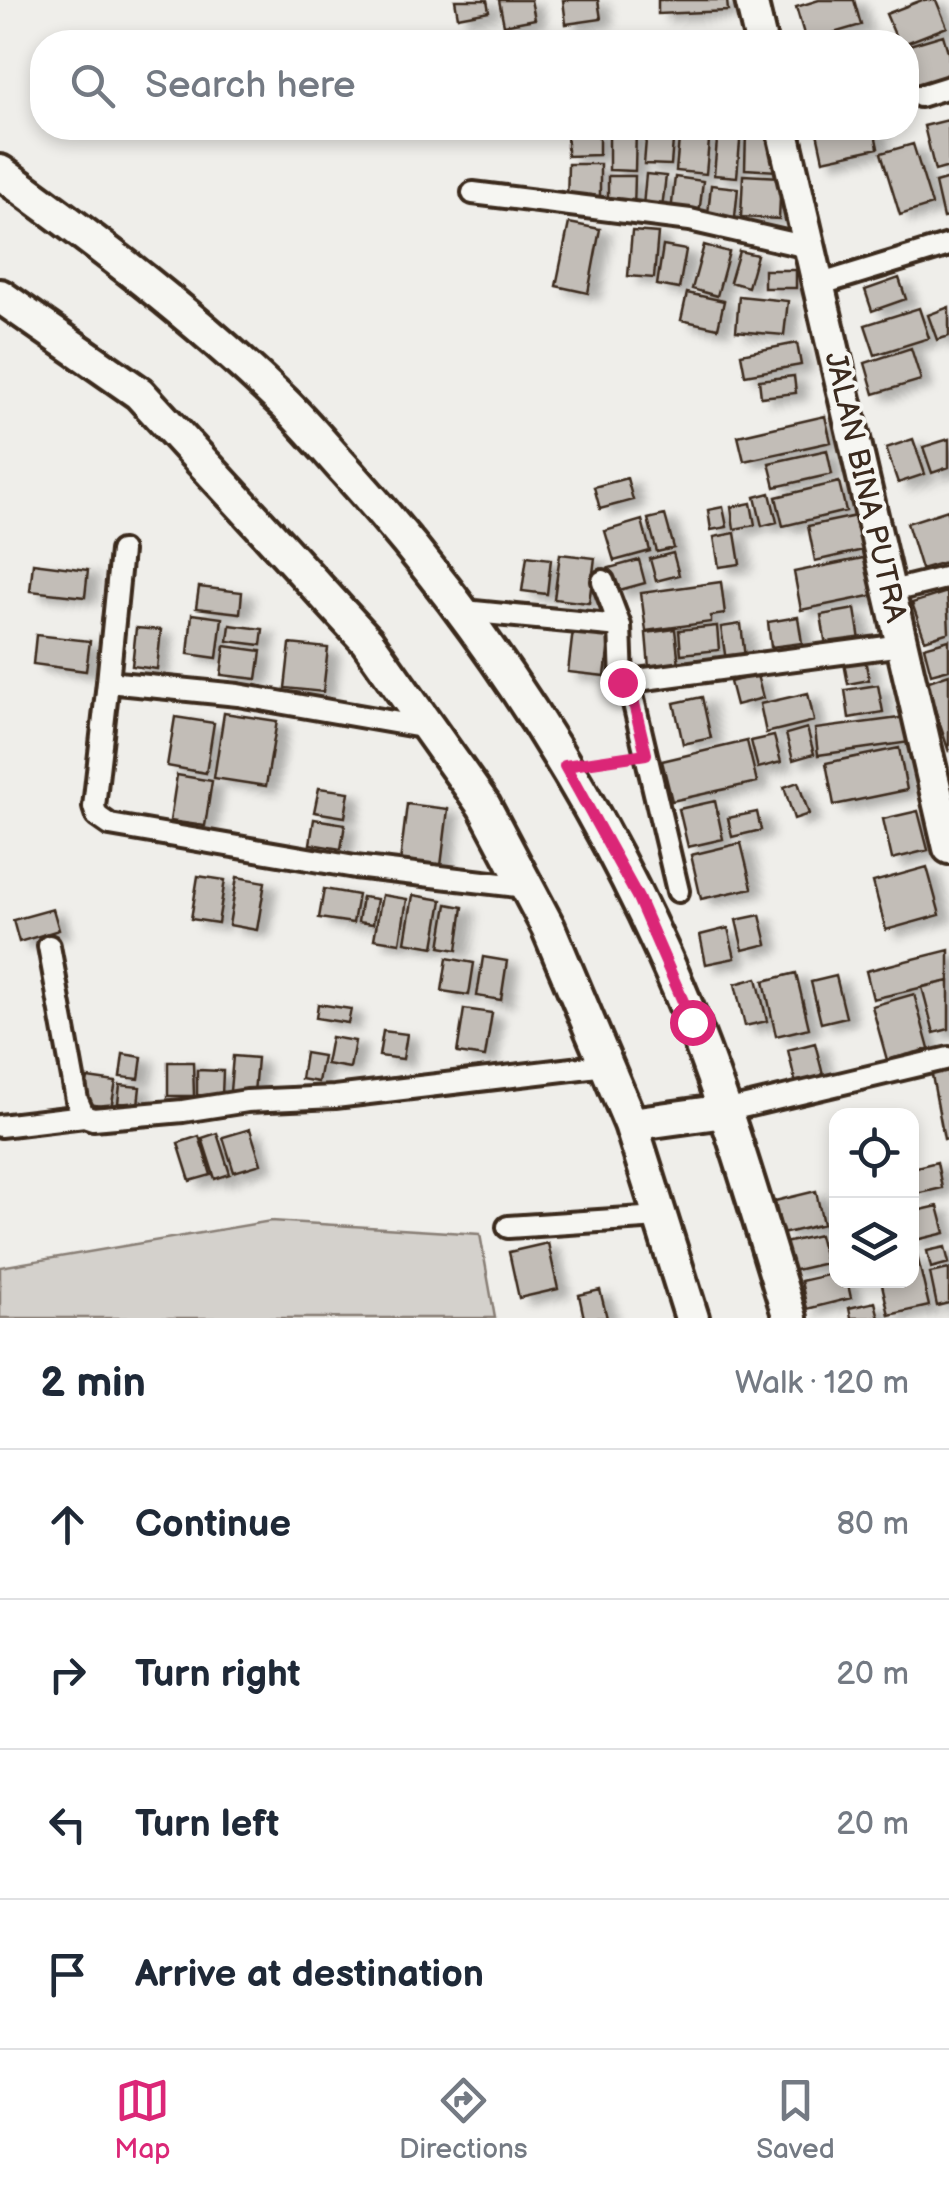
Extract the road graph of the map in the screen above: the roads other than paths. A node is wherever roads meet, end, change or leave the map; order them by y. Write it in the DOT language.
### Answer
graph roads {
  1 [pos="750,0"];
  2 [pos="758,30"];
  3 [pos="949,86"];
  4 [pos="920,96"];
  5 [pos="785,140"];
  6 [pos="0,172"];
  7 [pos="472,193"];
  8 [pos="949,245"];
  9 [pos="812,248"];
  10 [pos="818,285"];
  11 [pos="0,296"];
  12 [pos="121,551"];
  13 [pos="949,576"];
  14 [pos="603,581"];
  15 [pos="892,591"];
  16 [pos="464,611"];
  17 [pos="620,626"];
  18 [pos="902,644"];
  19 [pos="108,682"];
  20 [pos="622,682"];
  21 [pos="428,728"];
  22 [pos="943,798"];
  23 [pos="949,848"];
  24 [pos="526,887"];
  25 [pos="678,892"];
  26 [pos="48,946"];
  27 [pos="949,1058"];
  28 [pos="606,1065"];
  29 [pos="725,1111"];
  30 [pos="84,1116"];
  31 [pos="630,1124"];
  32 [pos="0,1126"];
  33 [pos="659,1217"];
  34 [pos="508,1226"];
  35 [pos="692,1318"];
  36 [pos="790,1318"];
  1 -- 2 [label="street"];
  3 -- 4 [label="street"];
  5 -- 9 [label="street, JALAN BINA PUTRA"];
  6 -- 16 [label="main road"];
  7 -- 9 [label="street"];
  8 -- 10 [label="street"];
  9 -- 10 [label="street, JALAN BINA PUTRA"];
  10 -- 15 [label="street, JALAN BINA PUTRA"];
  11 -- 21 [label="main road"];
  12 -- 19 [label="street"];
  13 -- 15 [label="street"];
  14 -- 17 [label="street"];
  15 -- 18 [label="street, JALAN BINA PUTRA"];
  16 -- 17 [label="street"];
  16 -- 29 [label="main road"];
  17 -- 20 [label="street"];
  18 -- 20 [label="street"];
  18 -- 22 [label="street, JALAN BINA PUTRA"];
  19 -- 21 [label="street"];
  19 -- 24 [label="street"];
  20 -- 25 [label="street"];
  21 -- 24 [label="main road"];
  22 -- 23 [label="street, JALAN BINA PUTRA"];
  24 -- 28 [label="main road"];
  26 -- 30 [label="street"];
  27 -- 29 [label="street"];
  28 -- 30 [label="street"];
  28 -- 31 [label="main road"];
  29 -- 31 [label="main road"];
  29 -- 36 [label="main road"];
  30 -- 32 [label="street"];
  31 -- 33 [label="main road"];
  33 -- 34 [label="street"];
  33 -- 35 [label="main road"];
}
